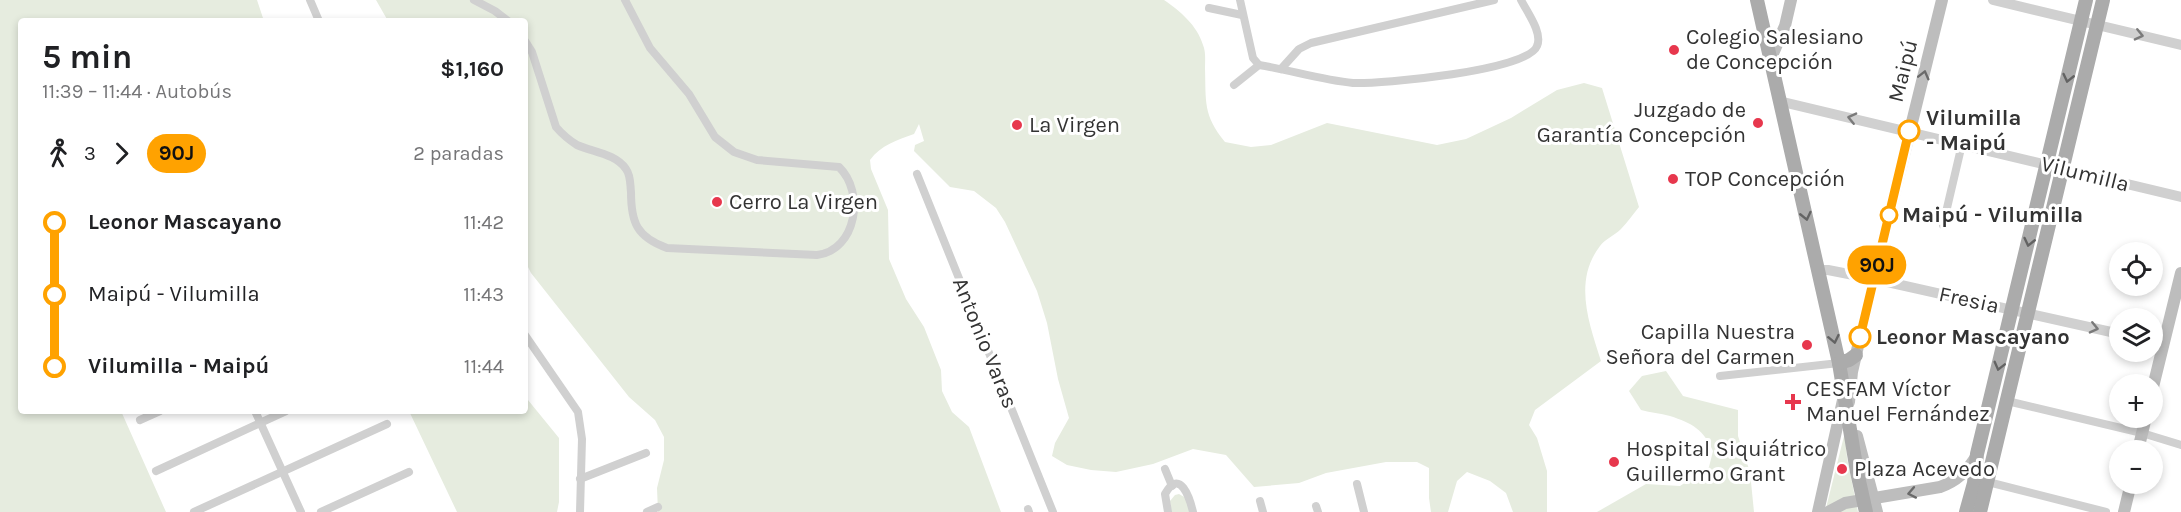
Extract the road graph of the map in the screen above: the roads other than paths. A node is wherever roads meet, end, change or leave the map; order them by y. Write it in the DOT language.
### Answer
graph roads {
  1 [pos="310,0"];
  2 [pos="474,0"];
  3 [pos="625,0"];
  4 [pos="1240,0"];
  5 [pos="1494,0"];
  6 [pos="1521,0"];
  7 [pos="1757,0"];
  8 [pos="1791,0"];
  9 [pos="1942,0"];
  10 [pos="1993,0"];
  11 [pos="2086,0"];
  12 [pos="2103,0"];
  13 [pos="1209,8"];
  14 [pos="1242,15"];
  15 [pos="319,18"];
  16 [pos="504,18"];
  17 [pos="2081,21"];
  18 [pos="2097,25"];
  19 [pos="2181,45"];
  20 [pos="528,46"];
  21 [pos="1771,58"];
  22 [pos="1259,65"];
  23 [pos="1281,69"];
  24 [pos="1234,85"];
  25 [pos="1779,101"];
  26 [pos="1909,131"];
  27 [pos="1962,144"];
  28 [pos="2047,164"];
  29 [pos="2062,168"];
  30 [pos="917,174"];
  31 [pos="2181,197"];
  32 [pos="1943,225"];
  33 [pos="1818,270"];
  34 [pos="2181,273"];
  35 [pos="1874,279"];
  36 [pos="2013,309"];
  37 [pos="2027,313"];
  38 [pos="2163,328"];
  39 [pos="2109,332"];
  40 [pos="528,339"];
  41 [pos="1856,355"];
  42 [pos="1839,363"];
  43 [pos="1720,376"];
  44 [pos="1847,397"];
  45 [pos="2007,401"];
  46 [pos="153,414"];
  47 [pos="256,414"];
  48 [pos="280,414"];
  49 [pos="140,420"];
  50 [pos="260,423"];
  51 [pos="387,424"];
  52 [pos="2143,428"];
  53 [pos="2142,433"];
  54 [pos="2140,440"];
  55 [pos="2181,445"];
  56 [pos="646,453"];
  57 [pos="1975,459"];
  58 [pos="1165,469"];
  59 [pos="156,471"];
  60 [pos="282,471"];
  61 [pos="409,472"];
  62 [pos="580,479"];
  63 [pos="1988,483"];
  64 [pos="1357,484"];
  65 [pos="1172,486"];
  66 [pos="2128,494"];
  67 [pos="1260,501"];
  68 [pos="1868,504"];
  69 [pos="658,507"];
  70 [pos="194,512"];
  71 [pos="301,512"];
  72 [pos="321,512"];
  73 [pos="580,512"];
  74 [pos="647,512"];
  75 [pos="1053,512"];
  76 [pos="1168,512"];
  77 [pos="1193,512"];
  78 [pos="1263,512"];
  79 [pos="1364,512"];
  80 [pos="1818,512"];
  81 [pos="1828,512"];
  82 [pos="1877,512"];
  83 [pos="1960,512"];
  84 [pos="1966,512"];
  85 [pos="1980,512"];
  86 [pos="2106,512"];
  87 [pos="2124,512"];
  1 -- 15 [label="street"];
  2 -- 16 [label="street"];
  3 -- 20 [label="street"];
  4 -- 14 [label="street"];
  5 -- 23 [label="street"];
  6 -- 23 [label="street"];
  7 -- 21 [label="main road"];
  8 -- 21 [label="main road"];
  26 -- 9 [label="main road, Maipú, one-way"];
  10 -- 17 [label="street"];
  11 -- 17 [label="main road"];
  12 -- 18 [label="main road"];
  13 -- 14 [label="street"];
  14 -- 22 [label="street"];
  17 -- 18 [label="street"];
  17 -- 28 [label="main road, one-way"];
  18 -- 19 [label="street, one-way"];
  18 -- 29 [label="main road"];
  21 -- 25 [label="main road"];
  22 -- 23 [label="street"];
  22 -- 24 [label="street"];
  26 -- 25 [label="street, Vilumilla, one-way"];
  25 -- 33 [label="main road, one-way"];
  26 -- 27 [label="street, Vilumilla"];
  26 -- 35 [label="main road, Maipú"];
  27 -- 28 [label="street, Vilumilla"];
  27 -- 32 [label="street"];
  28 -- 29 [label="street, Vilumilla"];
  28 -- 36 [label="main road, one-way"];
  29 -- 31 [label="street, Vilumilla"];
  29 -- 37 [label="main road"];
  30 -- 75 [label="street, Antonio Varas"];
  33 -- 35 [label="street, Fresia"];
  33 -- 42 [label="main road, one-way"];
  34 -- 38 [label="main road"];
  35 -- 36 [label="street, Fresia"];
  35 -- 41 [label="main road, Maipú"];
  36 -- 37 [label="street, Fresia"];
  36 -- 57 [label="main road, one-way"];
  37 -- 39 [label="street, Fresia, one-way"];
  37 -- 45 [label="main road"];
  40 -- 62 [label="street"];
  41 -- 42 [label="main road"];
  41 -- 44 [label="main road, Maipú"];
  42 -- 43 [label="street"];
  42 -- 44 [label="main road"];
  44 -- 68 [label="main road"];
  44 -- 80 [label="main road, Maipú"];
  45 -- 53 [label="street"];
  45 -- 63 [label="main road"];
  46 -- 49 [label="street"];
  47 -- 50 [label="street"];
  48 -- 50 [label="street"];
  50 -- 59 [label="street"];
  50 -- 60 [label="street"];
  51 -- 60 [label="street"];
  52 -- 53 [label="main road"];
  53 -- 54 [label="main road"];
  53 -- 55 [label="street"];
  56 -- 62 [label="street"];
  57 -- 68 [label="main road, one-way"];
  57 -- 83 [label="main road"];
  57 -- 84 [label="main road"];
  58 -- 65 [label="street"];
  60 -- 70 [label="street"];
  60 -- 71 [label="street"];
  61 -- 72 [label="street"];
  62 -- 73 [label="street"];
  63 -- 85 [label="main road"];
  63 -- 86 [label="street"];
  64 -- 79 [label="street"];
  65 -- 76 [label="street"];
  65 -- 77 [label="street"];
  66 -- 87 [label="main road"];
  67 -- 78 [label="street"];
  68 -- 81 [label="main road"];
  68 -- 82 [label="main road"];
  69 -- 74 [label="street"];
}
